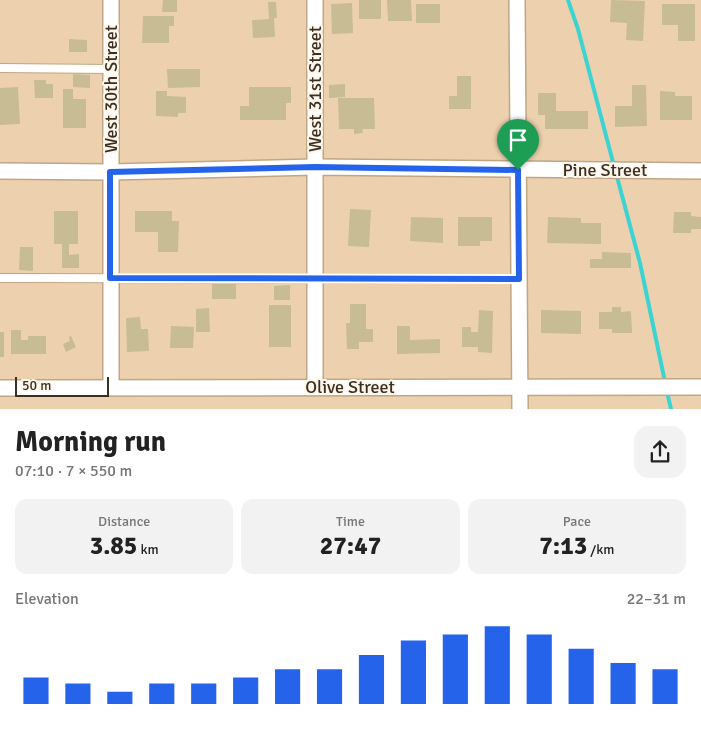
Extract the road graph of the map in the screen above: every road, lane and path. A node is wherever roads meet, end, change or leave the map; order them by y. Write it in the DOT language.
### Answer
graph roads {
  1 [pos="111,0"];
  2 [pos="315,0"];
  3 [pos="517,0"];
  4 [pos="0,68"];
  5 [pos="110,69"];
  6 [pos="315,167"];
  7 [pos="518,170"];
  8 [pos="0,171"];
  9 [pos="701,171"];
  10 [pos="110,172"];
  11 [pos="0,278"];
  12 [pos="110,278"];
  13 [pos="315,279"];
  14 [pos="519,279"];
  15 [pos="520,386"];
  16 [pos="110,387"];
  17 [pos="315,387"];
  18 [pos="701,387"];
  19 [pos="0,388"];
  20 [pos="520,409"];
  1 -- 5 [label="street, West 30th Street"];
  2 -- 6 [label="street, West 31st Street"];
  3 -- 7 [label="street"];
  4 -- 5 [label="lane"];
  5 -- 10 [label="street, West 30th Street"];
  6 -- 7 [label="street, Pine Street"];
  6 -- 10 [label="street, Pine Street"];
  6 -- 13 [label="street, West 31st Street"];
  7 -- 9 [label="street, Pine Street"];
  7 -- 14 [label="street"];
  8 -- 10 [label="street, Pine Street"];
  10 -- 12 [label="street, West 30th Street"];
  11 -- 12 [label="lane"];
  12 -- 13 [label="lane"];
  12 -- 16 [label="street, West 30th Street"];
  13 -- 14 [label="lane"];
  13 -- 17 [label="street, West 31st Street"];
  14 -- 15 [label="street"];
  15 -- 17 [label="street, Olive Street"];
  15 -- 18 [label="street, Olive Street"];
  15 -- 20 [label="street"];
  16 -- 17 [label="street, Olive Street"];
  16 -- 19 [label="street, Olive Street"];
}
